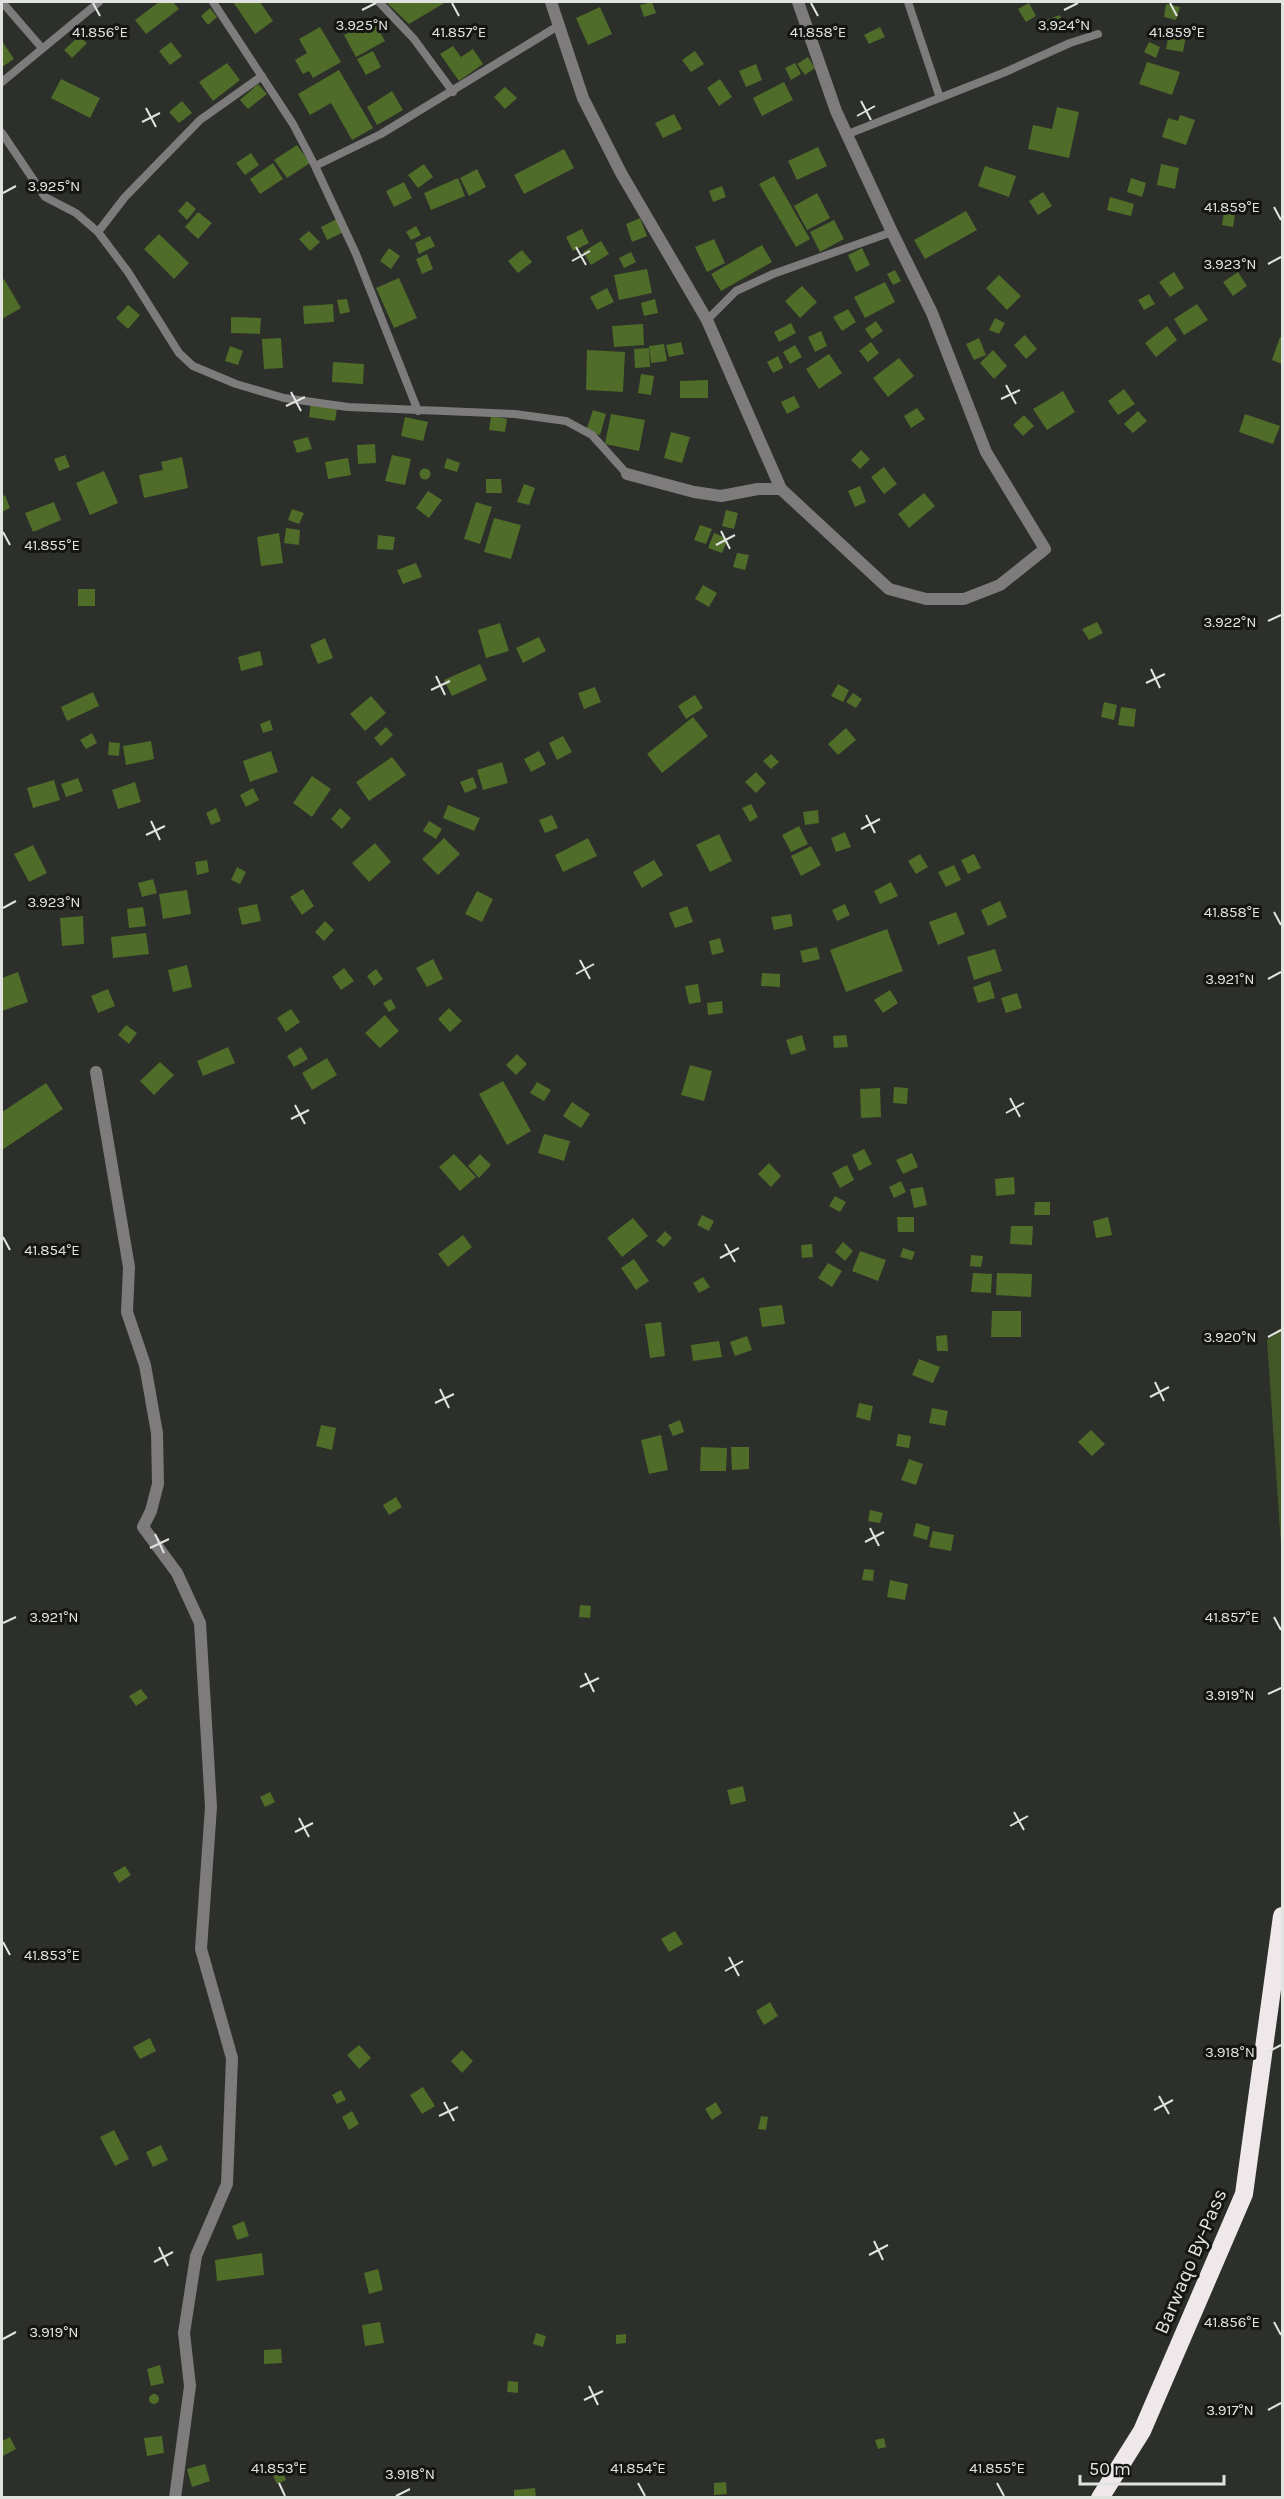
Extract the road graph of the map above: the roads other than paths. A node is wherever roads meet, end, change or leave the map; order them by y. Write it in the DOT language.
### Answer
graph roads {
  1 [pos="2,2"];
  2 [pos="99,2"];
  3 [pos="213,2"];
  4 [pos="379,2"];
  5 [pos="551,2"];
  6 [pos="798,2"];
  7 [pos="908,2"];
  8 [pos="558,26"];
  9 [pos="1098,34"];
  10 [pos="41,47"];
  11 [pos="262,76"];
  12 [pos="2,82"];
  13 [pos="453,92"];
  14 [pos="940,98"];
  15 [pos="2,133"];
  16 [pos="848,134"];
  17 [pos="315,166"];
  18 [pos="98,232"];
  19 [pos="892,232"];
  20 [pos="707,320"];
  21 [pos="418,411"];
  22 [pos="627,474"];
  23 [pos="781,489"];
  24 [pos="96,1072"];
  25 [pos="1282,1916"];
  26 [pos="175,2498"];
  27 [pos="1100,2498"];
  1 -- 10 [label="lane"];
  2 -- 10 [label="lane"];
  3 -- 11 [label="lane"];
  4 -- 13 [label="lane"];
  5 -- 8 [label="street"];
  6 -- 16 [label="street"];
  7 -- 14 [label="lane"];
  8 -- 13 [label="lane"];
  8 -- 20 [label="street"];
  9 -- 14 [label="lane"];
  10 -- 12 [label="lane"];
  11 -- 17 [label="lane"];
  11 -- 18 [label="lane"];
  13 -- 17 [label="lane"];
  14 -- 16 [label="lane"];
  15 -- 18 [label="lane"];
  16 -- 19 [label="street"];
  17 -- 21 [label="lane"];
  18 -- 21 [label="lane"];
  19 -- 20 [label="lane"];
  19 -- 23 [label="street"];
  20 -- 23 [label="street"];
  21 -- 22 [label="lane"];
  22 -- 23 [label="street"];
  24 -- 26 [label="street"];
  25 -- 27 [label="highway, Barwaqo By-Pass"];
}
